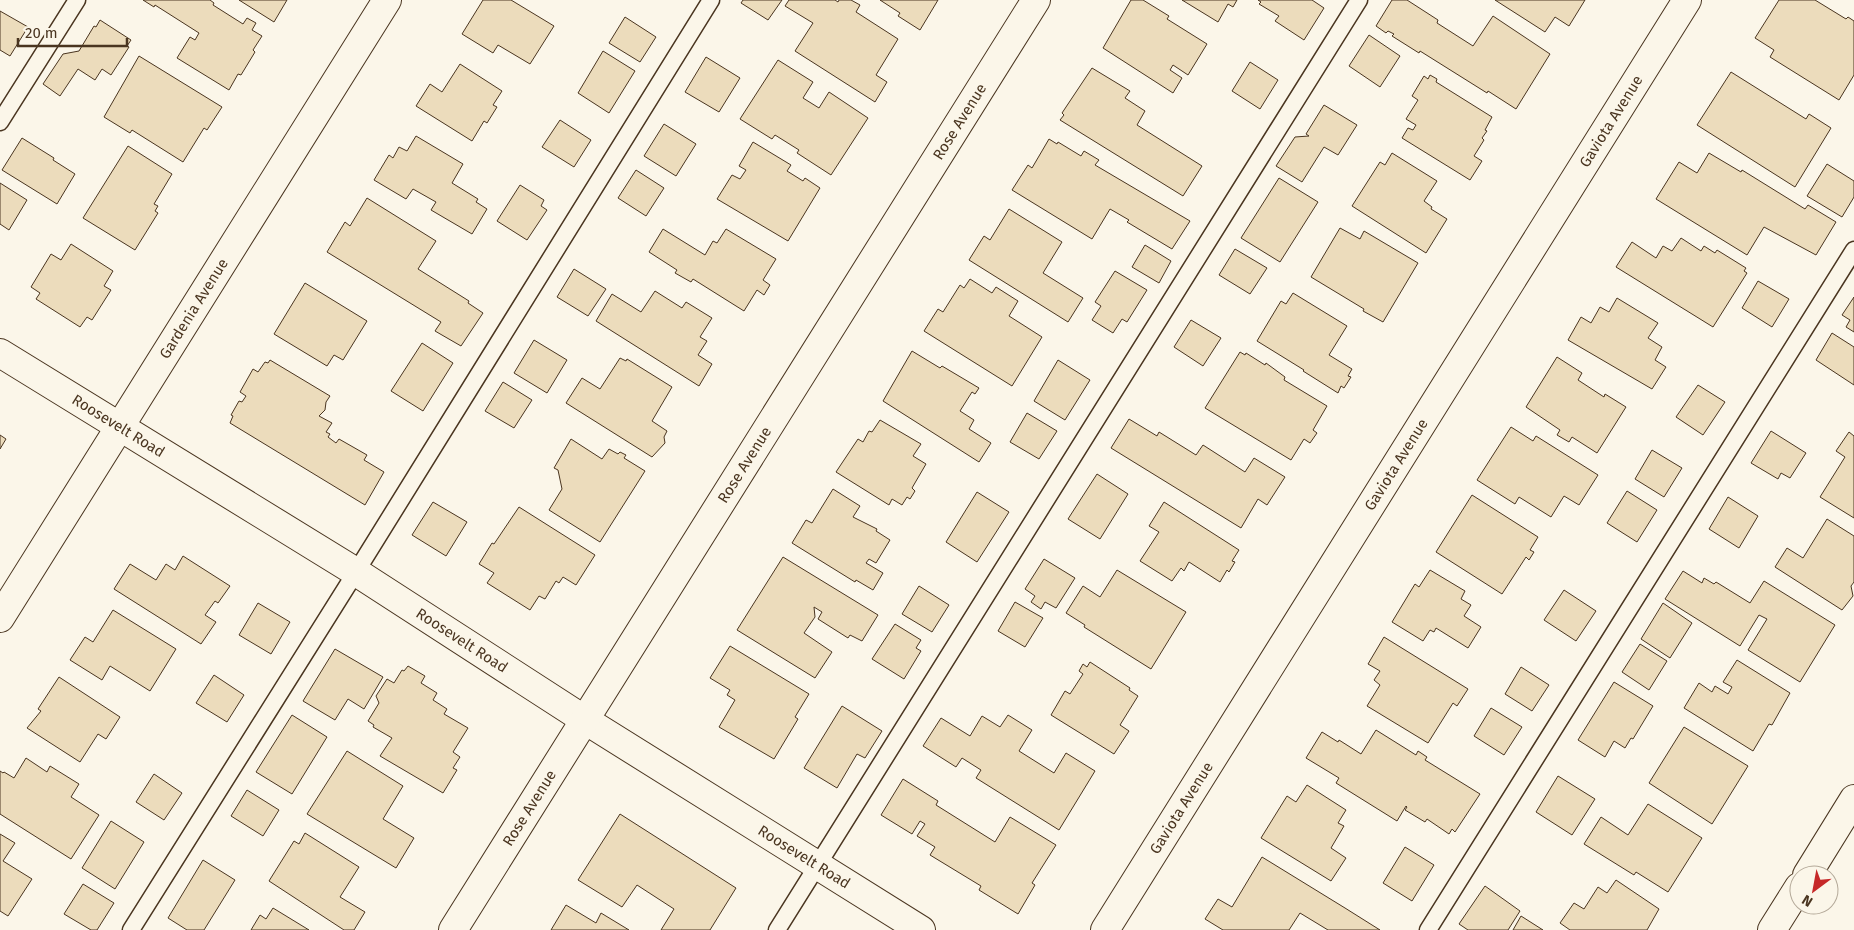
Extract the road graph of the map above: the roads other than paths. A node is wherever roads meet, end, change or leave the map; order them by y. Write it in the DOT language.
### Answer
graph roads {
  1 [pos="77,0"];
  2 [pos="387,0"];
  3 [pos="711,0"];
  4 [pos="1036,0"];
  5 [pos="1359,0"];
  6 [pos="1687,0"];
  7 [pos="0,122"];
  8 [pos="1854,250"];
  9 [pos="0,353"];
  10 [pos="119,428"];
  11 [pos="356,572"];
  12 [pos="0,618"];
  13 [pos="585,720"];
  14 [pos="1854,799"];
  15 [pos="1813,865"];
  16 [pos="817,866"];
  17 [pos="1789,903"];
  18 [pos="132,930"];
  19 [pos="453,930"];
  20 [pos="777,930"];
  21 [pos="921,930"];
  22 [pos="1104,930"];
  23 [pos="1428,930"];
  24 [pos="1772,930"];
  1 -- 7 [label="lane"];
  2 -- 10 [label="street, Gardenia Avenue"];
  3 -- 11 [label="lane"];
  4 -- 13 [label="street, Rose Avenue"];
  5 -- 16 [label="lane"];
  6 -- 22 [label="street, Gaviota Avenue"];
  8 -- 23 [label="lane"];
  9 -- 10 [label="street, Roosevelt Road"];
  10 -- 11 [label="street, Roosevelt Road"];
  10 -- 12 [label="street, Gardenia Avenue"];
  11 -- 13 [label="street, Roosevelt Road"];
  11 -- 18 [label="lane"];
  13 -- 16 [label="street, Roosevelt Road"];
  13 -- 19 [label="street, Rose Avenue"];
  14 -- 15 [label="street"];
  16 -- 20 [label="lane"];
  16 -- 21 [label="street, Roosevelt Road"];
  17 -- 24 [label="street"];
}
